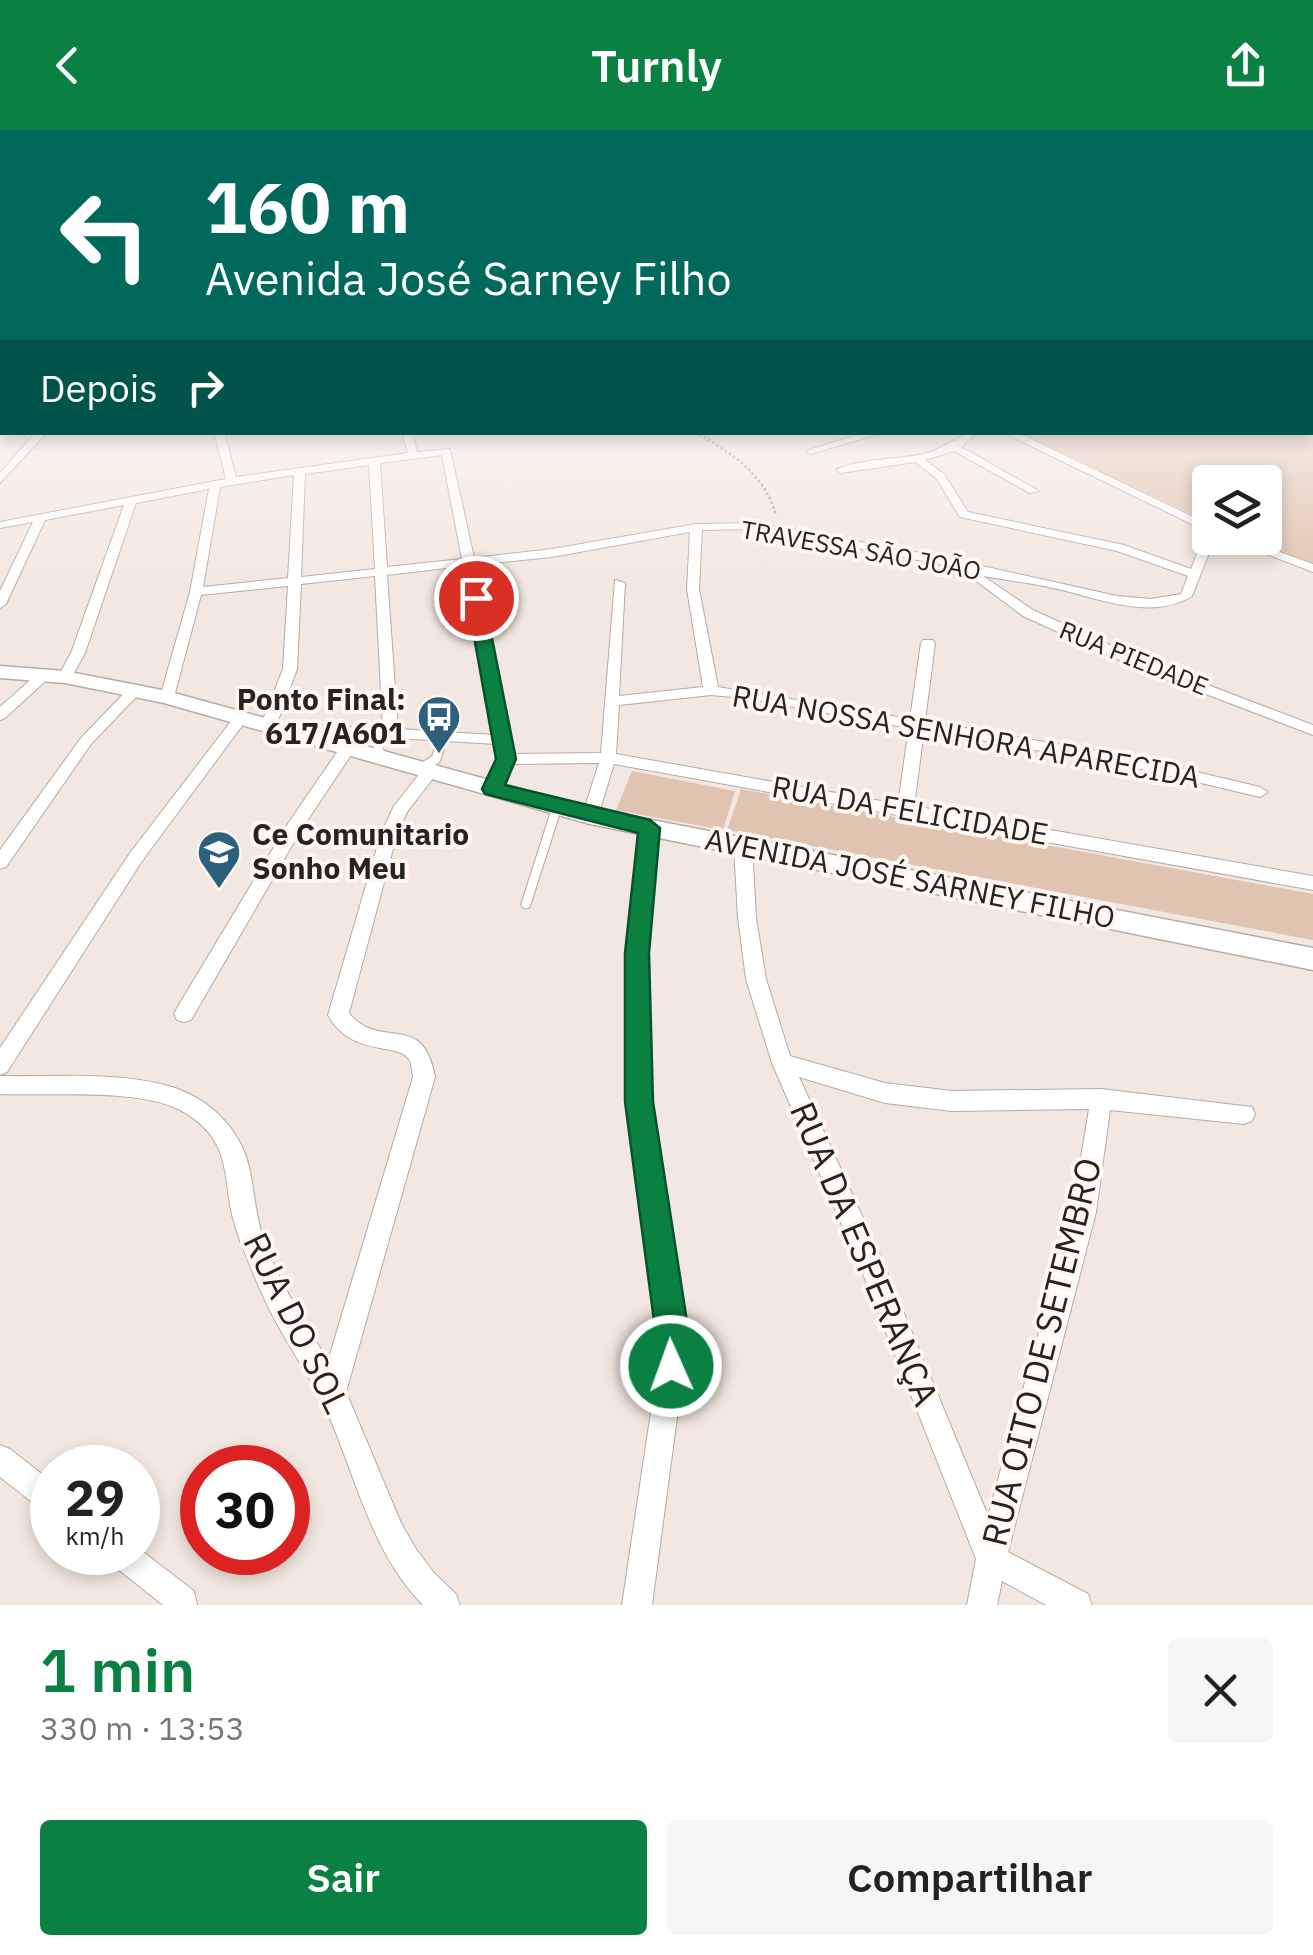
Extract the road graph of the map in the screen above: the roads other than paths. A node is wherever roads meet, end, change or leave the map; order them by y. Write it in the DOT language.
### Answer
graph roads {
  1 [pos="26,451"];
  2 [pos="224,451"];
  3 [pos="421,451"];
  4 [pos="442,451"];
  5 [pos="941,451"];
  6 [pos="961,451"];
  7 [pos="1045,451"];
  8 [pos="412,452"];
  9 [pos="374,458"];
  10 [pos="916,458"];
  11 [pos="300,470"];
  12 [pos="841,470"];
  13 [pos="0,480"];
  14 [pos="232,481"];
  15 [pos="215,484"];
  16 [pos="1034,491"];
  17 [pos="131,500"];
  18 [pos="41,517"];
  19 [pos="1192,523"];
  20 [pos="0,525"];
  21 [pos="696,526"];
  22 [pos="1201,555"];
  23 [pos="1277,555"];
  24 [pos="468,562"];
  25 [pos="1313,568"];
  26 [pos="964,569"];
  27 [pos="382,572"];
  28 [pos="1194,574"];
  29 [pos="295,581"];
  30 [pos="619,583"];
  31 [pos="196,592"];
  32 [pos="0,604"];
  33 [pos="928,643"];
  34 [pos="0,672"];
  35 [pos="55,676"];
  36 [pos="135,690"];
  37 [pos="711,692"];
  38 [pos="167,697"];
  39 [pos="611,701"];
  40 [pos="0,714"];
  41 [pos="240,719"];
  42 [pos="918,727"];
  43 [pos="268,728"];
  44 [pos="1313,730"];
  45 [pos="391,734"];
  46 [pos="438,736"];
  47 [pos="504,740"];
  48 [pos="348,749"];
  49 [pos="380,758"];
  50 [pos="608,758"];
  51 [pos="506,759"];
  52 [pos="425,770"];
  53 [pos="493,789"];
  54 [pos="1260,792"];
  55 [pos="557,807"];
  56 [pos="905,810"];
  57 [pos="590,816"];
  58 [pos="650,828"];
  59 [pos="743,846"];
  60 [pos="0,864"];
  61 [pos="1313,883"];
  62 [pos="526,904"];
  63 [pos="1313,959"];
  64 [pos="184,1014"];
  65 [pos="782,1063"];
  66 [pos="0,1066"];
  67 [pos="0,1084"];
  68 [pos="1101,1099"];
  69 [pos="1244,1114"];
  70 [pos="332,1393"];
  71 [pos="0,1459"];
  72 [pos="30,1483"];
  73 [pos="991,1559"];
  74 [pos="148,1575"];
  75 [pos="183,1602"];
  76 [pos="445,1605"];
  77 [pos="637,1605"];
  78 [pos="982,1605"];
  79 [pos="1078,1605"];
  1 -- 13 [label="street"];
  2 -- 14 [label="street"];
  3 -- 8 [label="street"];
  4 -- 24 [label="street"];
  5 -- 10 [label="street"];
  6 -- 16 [label="street"];
  7 -- 19 [label="street"];
  8 -- 9 [label="street"];
  9 -- 11 [label="street"];
  9 -- 27 [label="street"];
  10 -- 12 [label="street"];
  10 -- 28 [label="street"];
  11 -- 14 [label="street"];
  11 -- 29 [label="street"];
  14 -- 15 [label="street"];
  15 -- 17 [label="street"];
  15 -- 31 [label="street"];
  17 -- 18 [label="street"];
  17 -- 35 [label="street"];
  18 -- 20 [label="street"];
  18 -- 32 [label="street"];
  21 -- 24 [label="street, TRAVESSA SÃO JOÃO"];
  21 -- 26 [label="street, TRAVESSA SÃO JOÃO"];
  21 -- 37 [label="street"];
  22 -- 28 [label="street, TRAVESSA SÃO JOÃO"];
  23 -- 25 [label="street"];
  24 -- 27 [label="street, TRAVESSA SÃO JOÃO"];
  24 -- 47 [label="street"];
  26 -- 28 [label="street, TRAVESSA SÃO JOÃO"];
  26 -- 44 [label="street, RUA PIEDADE"];
  27 -- 29 [label="street, TRAVESSA SÃO JOÃO"];
  27 -- 45 [label="street"];
  29 -- 31 [label="street, TRAVESSA SÃO JOÃO"];
  29 -- 43 [label="street"];
  30 -- 39 [label="street"];
  31 -- 38 [label="street"];
  33 -- 42 [label="street"];
  34 -- 35 [label="main road, AVENIDA JOSÉ SARNEY FILHO"];
  35 -- 36 [label="main road, AVENIDA JOSÉ SARNEY FILHO"];
  35 -- 40 [label="street"];
  36 -- 38 [label="main road, AVENIDA JOSÉ SARNEY FILHO"];
  36 -- 60 [label="street"];
  37 -- 39 [label="street, RUA NOSSA SENHORA APARECIDA"];
  37 -- 42 [label="street, RUA NOSSA SENHORA APARECIDA"];
  38 -- 41 [label="main road, AVENIDA JOSÉ SARNEY FILHO"];
  39 -- 50 [label="street"];
  41 -- 43 [label="main road, AVENIDA JOSÉ SARNEY FILHO"];
  41 -- 66 [label="street"];
  42 -- 54 [label="street, RUA NOSSA SENHORA APARECIDA"];
  42 -- 56 [label="street"];
  43 -- 45 [label="street"];
  43 -- 48 [label="main road, AVENIDA JOSÉ SARNEY FILHO"];
  45 -- 46 [label="street"];
  45 -- 49 [label="lane"];
  46 -- 47 [label="street"];
  46 -- 52 [label="lane"];
  47 -- 51 [label="street"];
  48 -- 49 [label="main road, AVENIDA JOSÉ SARNEY FILHO"];
  48 -- 64 [label="street"];
  49 -- 52 [label="main road, AVENIDA JOSÉ SARNEY FILHO"];
  50 -- 51 [label="street, RUA DA FELICIDADE"];
  50 -- 56 [label="street, RUA DA FELICIDADE"];
  50 -- 57 [label="street"];
  51 -- 53 [label="street"];
  52 -- 53 [label="main road, AVENIDA JOSÉ SARNEY FILHO"];
  52 -- 70 [label="street"];
  53 -- 55 [label="main road, AVENIDA JOSÉ SARNEY FILHO"];
  55 -- 57 [label="main road, AVENIDA JOSÉ SARNEY FILHO"];
  55 -- 62 [label="lane"];
  56 -- 61 [label="street, RUA DA FELICIDADE"];
  57 -- 58 [label="main road, AVENIDA JOSÉ SARNEY FILHO"];
  58 -- 59 [label="main road, AVENIDA JOSÉ SARNEY FILHO"];
  58 -- 77 [label="street"];
  59 -- 63 [label="main road, AVENIDA JOSÉ SARNEY FILHO"];
  59 -- 65 [label="street, RUA DA ESPERANÇA"];
  65 -- 68 [label="street"];
  65 -- 73 [label="street, RUA DA ESPERANÇA"];
  67 -- 70 [label="street, RUA DO SOL"];
  68 -- 69 [label="street"];
  68 -- 73 [label="street, RUA OITO DE SETEMBRO"];
  70 -- 76 [label="street, RUA DO SOL"];
  71 -- 72 [label="street"];
  73 -- 78 [label="street, RUA OITO DE SETEMBRO"];
  73 -- 79 [label="street"];
  74 -- 75 [label="street"];
}
